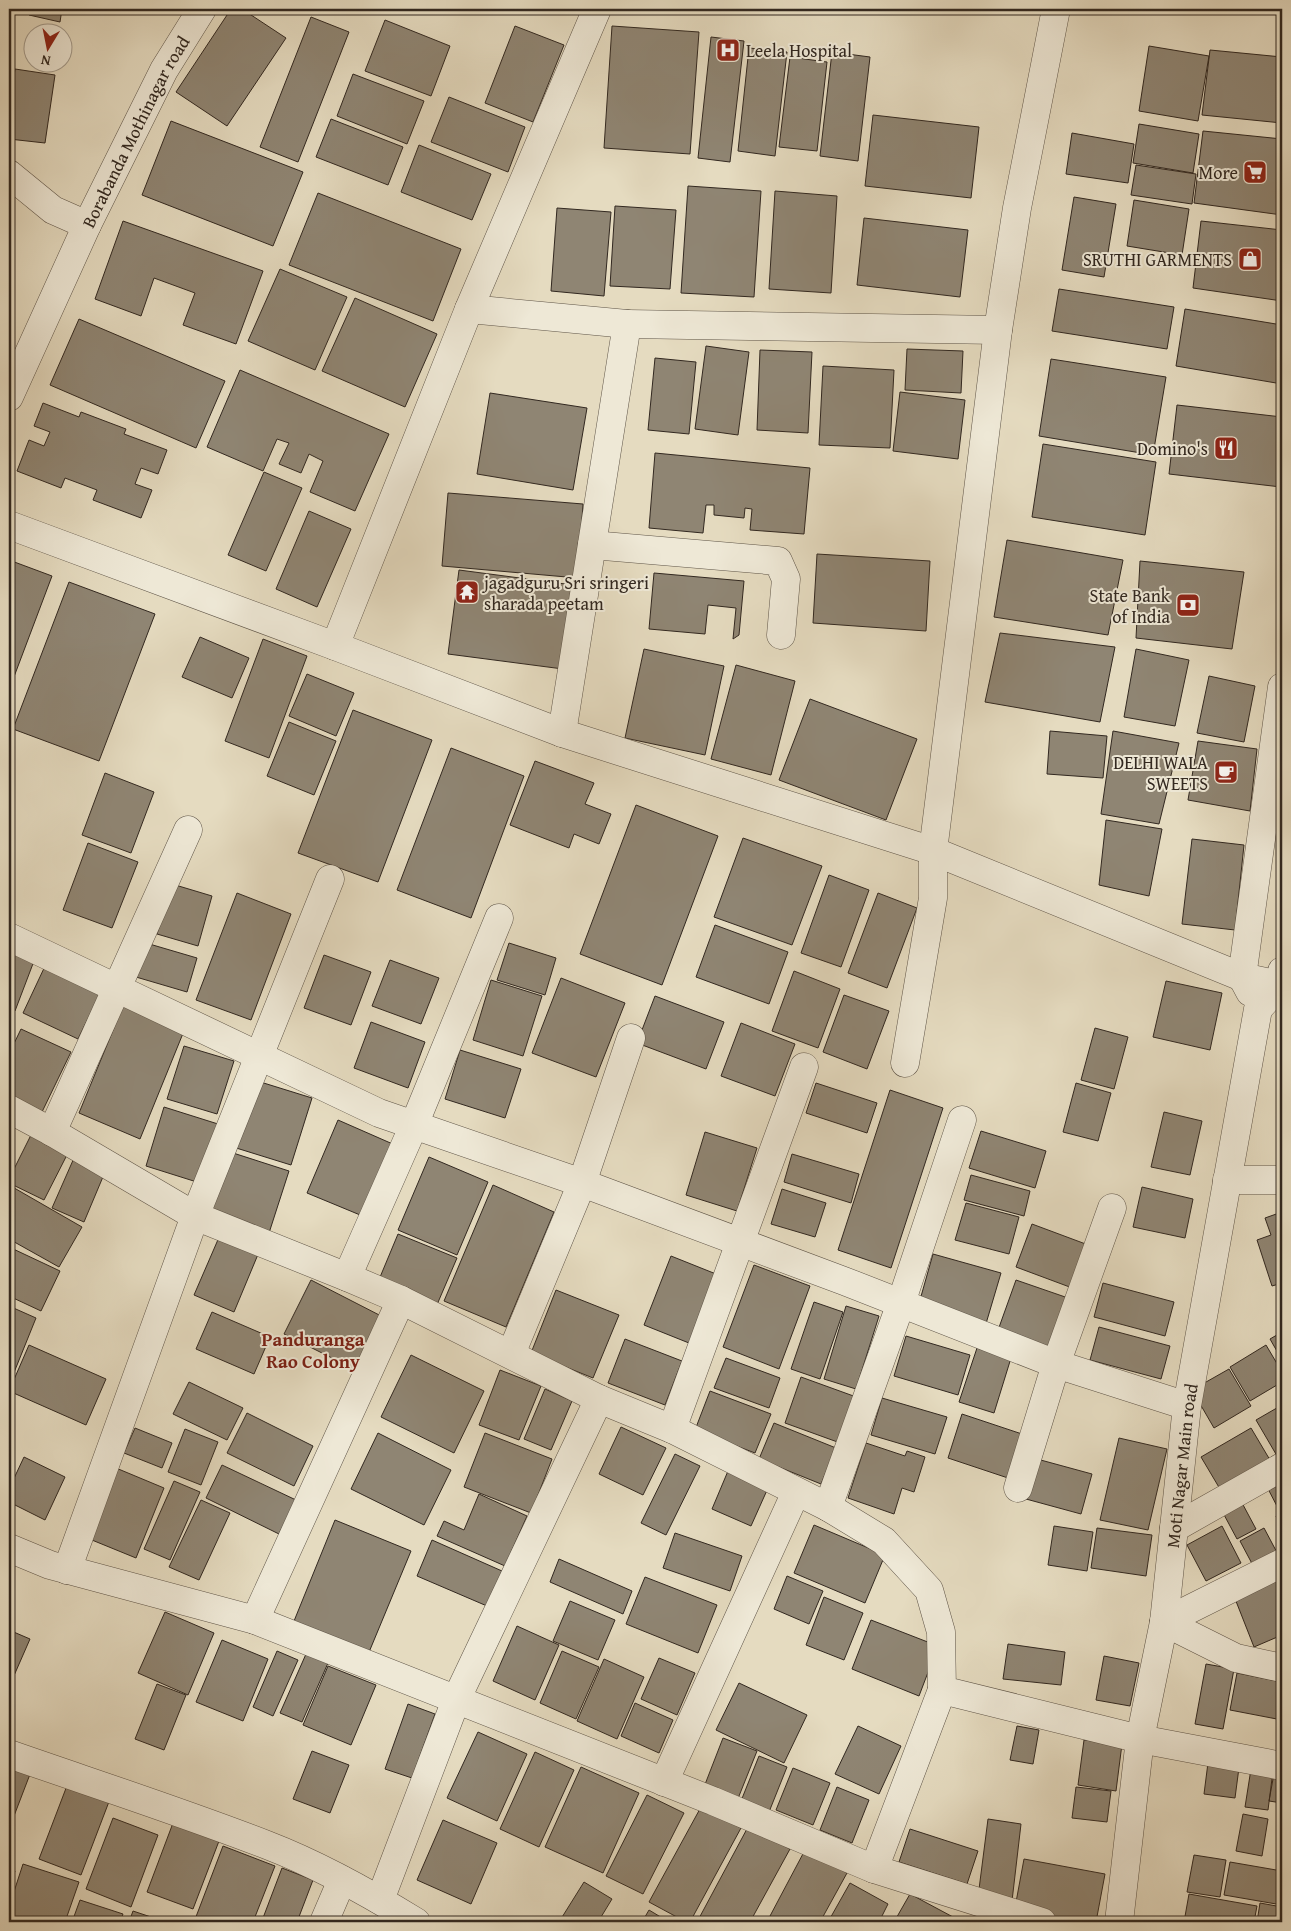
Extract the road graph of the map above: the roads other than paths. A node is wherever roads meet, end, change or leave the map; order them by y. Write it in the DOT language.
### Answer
graph roads {
  1 [pos="202,9"];
  2 [pos="597,9"];
  3 [pos="1056,9"];
  4 [pos="9,174"];
  5 [pos="87,225"];
  6 [pos="469,310"];
  7 [pos="626,324"];
  8 [pos="998,330"];
  9 [pos="9,397"];
  10 [pos="9,525"];
  11 [pos="592,545"];
  12 [pos="781,635"];
  13 [pos="335,646"];
  14 [pos="1282,687"];
  15 [pos="562,733"];
  16 [pos="188,830"];
  17 [pos="933,851"];
  18 [pos="330,879"];
  19 [pos="499,918"];
  20 [pos="9,937"];
  21 [pos="1242,977"];
  22 [pos="1281,977"];
  23 [pos="117,988"];
  24 [pos="1258,1010"];
  25 [pos="631,1038"];
  26 [pos="259,1056"];
  27 [pos="905,1063"];
  28 [pos="804,1067"];
  29 [pos="11,1116"];
  30 [pos="962,1120"];
  31 [pos="414,1125"];
  32 [pos="52,1132"];
  33 [pos="1228,1180"];
  34 [pos="1282,1180"];
  35 [pos="582,1183"];
  36 [pos="1112,1208"];
  37 [pos="195,1216"];
  38 [pos="740,1242"];
  39 [pos="348,1276"];
  40 [pos="401,1300"];
  41 [pos="901,1303"];
  42 [pos="511,1354"];
  43 [pos="1056,1364"];
  44 [pos="599,1399"];
  45 [pos="1187,1406"];
  46 [pos="672,1429"];
  47 [pos="1282,1467"];
  48 [pos="1018,1488"];
  49 [pos="796,1492"];
  50 [pos="828,1507"];
  51 [pos="1174,1528"];
  52 [pos="9,1548"];
  53 [pos="1282,1563"];
  54 [pos="67,1570"];
  55 [pos="255,1620"];
  56 [pos="1164,1622"];
  57 [pos="1282,1648"];
  58 [pos="1236,1658"];
  59 [pos="1282,1668"];
  60 [pos="942,1690"];
  61 [pos="456,1700"];
  62 [pos="1140,1739"];
  63 [pos="9,1754"];
  64 [pos="1282,1766"];
  65 [pos="664,1782"];
  66 [pos="874,1869"];
  67 [pos="342,1880"];
  68 [pos="380,1900"];
  69 [pos="324,1922"];
  70 [pos="416,1922"];
  71 [pos="1042,1922"];
  72 [pos="1119,1922"];
  1 -- 5 [label="street, Borabanda Mothinagar road"];
  2 -- 6 [label="street"];
  3 -- 8 [label="street"];
  4 -- 5 [label="street, Borabanda Mothinagar road"];
  5 -- 9 [label="street"];
  6 -- 7 [label="street"];
  6 -- 13 [label="street"];
  7 -- 8 [label="street"];
  7 -- 11 [label="street"];
  8 -- 17 [label="street"];
  10 -- 13 [label="street"];
  11 -- 12 [label="street"];
  11 -- 15 [label="street"];
  13 -- 15 [label="street"];
  14 -- 21 [label="street"];
  15 -- 17 [label="street"];
  16 -- 23 [label="street"];
  17 -- 21 [label="street"];
  17 -- 27 [label="street"];
  18 -- 26 [label="street"];
  19 -- 31 [label="street"];
  20 -- 23 [label="street"];
  21 -- 22 [label="street"];
  21 -- 24 [label="street"];
  22 -- 24 [label="street"];
  23 -- 26 [label="street"];
  23 -- 32 [label="street"];
  24 -- 33 [label="street, Moti Nagar Main road"];
  25 -- 35 [label="street"];
  26 -- 31 [label="street"];
  26 -- 37 [label="street"];
  28 -- 38 [label="street"];
  29 -- 32 [label="street"];
  30 -- 41 [label="street"];
  31 -- 35 [label="street"];
  31 -- 39 [label="street"];
  32 -- 37 [label="street"];
  33 -- 34 [label="street"];
  33 -- 45 [label="street, Moti Nagar Main road"];
  35 -- 38 [label="street"];
  35 -- 42 [label="street"];
  36 -- 43 [label="street"];
  37 -- 39 [label="street"];
  37 -- 54 [label="street"];
  38 -- 41 [label="street"];
  38 -- 46 [label="street"];
  39 -- 40 [label="street"];
  40 -- 42 [label="street"];
  40 -- 55 [label="street"];
  41 -- 43 [label="street"];
  41 -- 50 [label="street"];
  42 -- 44 [label="street"];
  43 -- 45 [label="street"];
  43 -- 48 [label="street"];
  44 -- 46 [label="street"];
  44 -- 61 [label="street"];
  45 -- 51 [label="street, Moti Nagar Main road"];
  46 -- 49 [label="street"];
  47 -- 51 [label="street"];
  49 -- 50 [label="street"];
  49 -- 65 [label="street"];
  50 -- 60 [label="street"];
  51 -- 56 [label="street, Moti Nagar Main road"];
  52 -- 54 [label="street"];
  53 -- 56 [label="street"];
  54 -- 55 [label="street"];
  55 -- 61 [label="street"];
  56 -- 58 [label="street"];
  56 -- 62 [label="street, Moti Nagar Main road"];
  57 -- 58 [label="street"];
  58 -- 59 [label="street"];
  60 -- 62 [label="street"];
  60 -- 66 [label="street"];
  61 -- 65 [label="street"];
  61 -- 68 [label="street"];
  62 -- 64 [label="street"];
  62 -- 72 [label="street, Moti Nagar Main road"];
  63 -- 67 [label="street"];
  65 -- 66 [label="street"];
  66 -- 71 [label="street"];
  67 -- 68 [label="street"];
  67 -- 69 [label="street"];
  68 -- 70 [label="street"];
}
